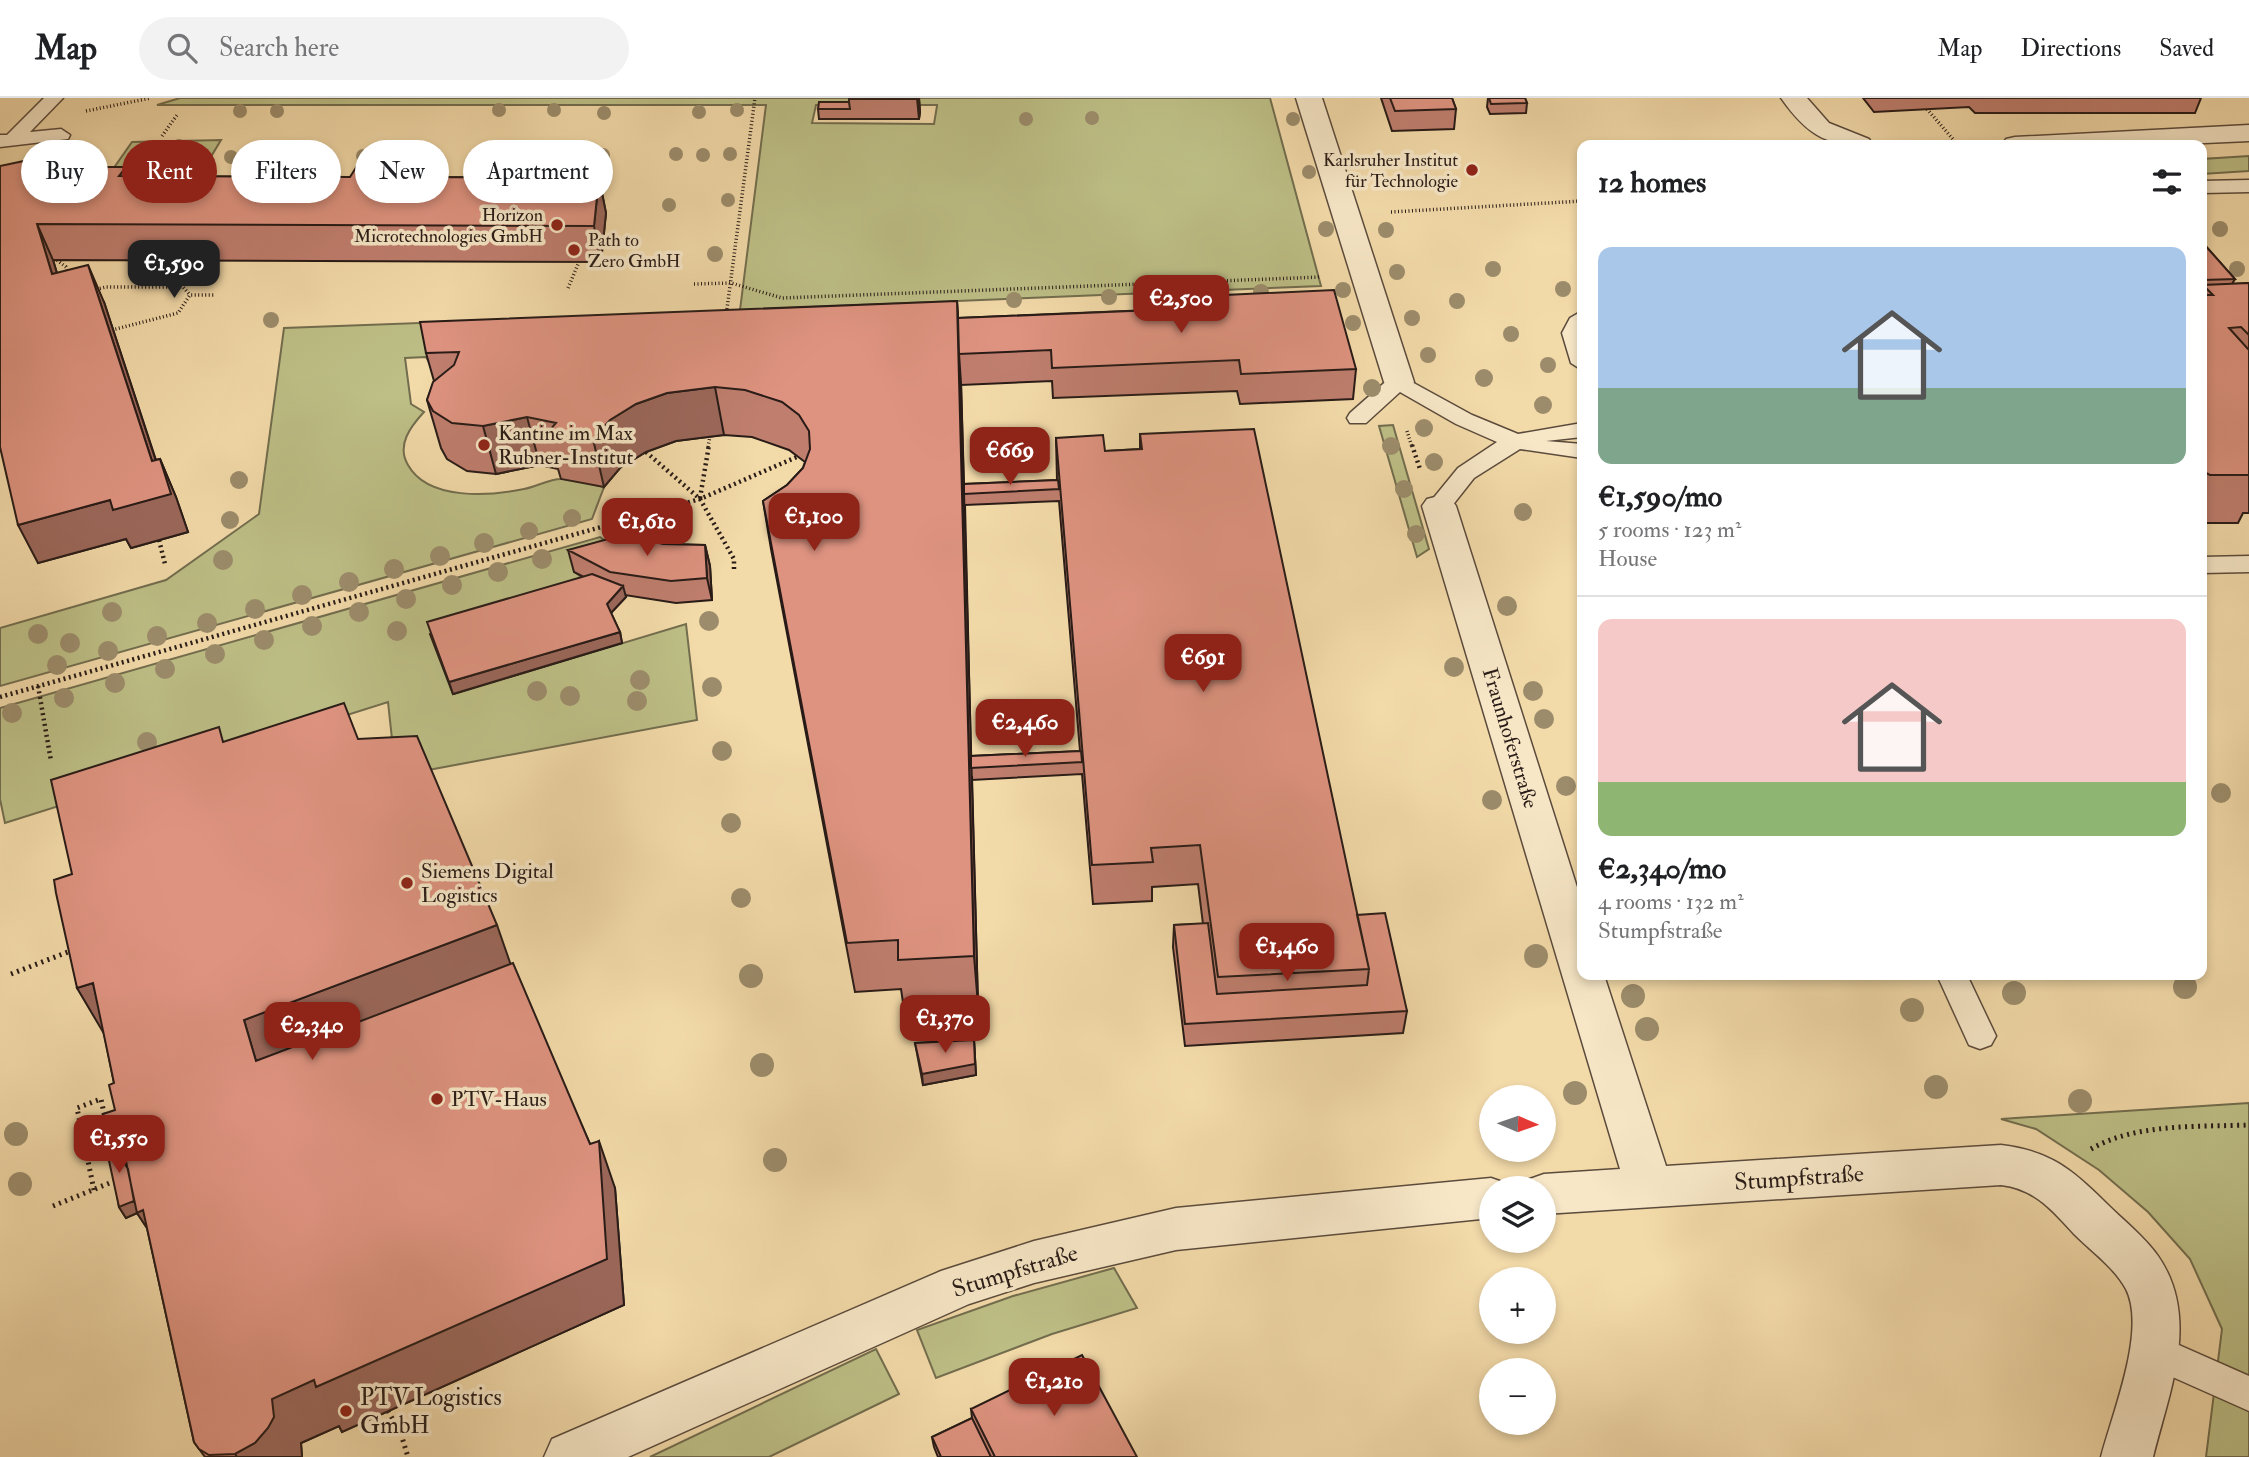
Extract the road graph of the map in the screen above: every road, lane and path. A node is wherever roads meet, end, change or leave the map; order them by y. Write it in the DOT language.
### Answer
graph roads {
  1 [pos="54,98"];
  2 [pos="755,98"];
  3 [pos="1309,98"];
  4 [pos="1794,98"];
  5 [pos="1927,109"];
  6 [pos="177,115"];
  7 [pos="2249,133"];
  8 [pos="61,135"];
  9 [pos="162,136"];
  10 [pos="7,139"];
  11 [pos="1848,140"];
  12 [pos="1954,140"];
  13 [pos="2112,140"];
  14 [pos="2249,186"];
  15 [pos="2207,187"];
  16 [pos="1577,201"];
  17 [pos="1344,215"];
  18 [pos="57,260"];
  19 [pos="579,262"];
  20 [pos="1364,275"];
  21 [pos="69,276"];
  22 [pos="731,283"];
  23 [pos="694,284"];
  24 [pos="568,288"];
  25 [pos="85,292"];
  26 [pos="190,295"];
  27 [pos="215,295"];
  28 [pos="713,313"];
  29 [pos="726,313"];
  30 [pos="1577,323"];
  31 [pos="725,324"];
  32 [pos="112,330"];
  33 [pos="1577,352"];
  34 [pos="1399,382"];
  35 [pos="1358,418"];
  36 [pos="1577,430"];
  37 [pos="710,436"];
  38 [pos="1516,442"];
  39 [pos="1577,451"];
  40 [pos="646,452"];
  41 [pos="799,456"];
  42 [pos="700,499"];
  43 [pos="1439,506"];
  44 [pos="159,540"];
  45 [pos="165,564"];
  46 [pos="2249,564"];
  47 [pos="2207,565"];
  48 [pos="734,570"];
  49 [pos="38,686"];
  50 [pos="0,697"];
  51 [pos="51,761"];
  52 [pos="76,948"];
  53 [pos="1577,953"];
  54 [pos="11,974"];
  55 [pos="1585,980"];
  56 [pos="1954,980"];
  57 [pos="1980,1036"];
  58 [pos="2249,1125"];
  59 [pos="107,1126"];
  60 [pos="115,1167"];
  61 [pos="126,1177"];
  62 [pos="117,1180"];
  63 [pos="2052,1180"];
  64 [pos="1649,1187"];
  65 [pos="94,1190"];
  66 [pos="1556,1193"];
  67 [pos="1479,1199"];
  68 [pos="53,1206"];
  69 [pos="2154,1351"];
  70 [pos="2249,1394"];
  71 [pos="388,1411"];
  72 [pos="408,1457"];
  73 [pos="570,1457"];
  74 [pos="2127,1457"];
  1 -- 10 [label="lane"];
  2 -- 22 [label="path"];
  3 -- 17 [label="street"];
  4 -- 11 [label="street"];
  5 -- 12 [label="path"];
  6 -- 9 [label="path"];
  7 -- 13 [label="street"];
  8 -- 10 [label="lane"];
  14 -- 15 [label="lane"];
  16 -- 17 [label="path"];
  17 -- 20 [label="street"];
  18 -- 21 [label="path"];
  19 -- 24 [label="path"];
  20 -- 22 [label="path"];
  20 -- 34 [label="street"];
  22 -- 23 [label="path"];
  22 -- 29 [label="path"];
  25 -- 26 [label="path"];
  26 -- 27 [label="path"];
  26 -- 32 [label="path"];
  28 -- 29 [label="path"];
  29 -- 31 [label="path"];
  30 -- 33 [label="lane"];
  34 -- 35 [label="lane"];
  34 -- 38 [label="lane"];
  34 -- 43 [label="path"];
  36 -- 38 [label="lane"];
  37 -- 42 [label="path"];
  38 -- 39 [label="lane"];
  38 -- 43 [label="lane"];
  40 -- 42 [label="path"];
  41 -- 42 [label="path"];
  42 -- 48 [label="path"];
  42 -- 49 [label="path"];
  43 -- 53 [label="street, Fraunhoferstraße"];
  44 -- 45 [label="path"];
  46 -- 47 [label="lane"];
  49 -- 50 [label="path"];
  49 -- 51 [label="path"];
  52 -- 54 [label="path"];
  55 -- 64 [label="street, Fraunhoferstraße"];
  56 -- 57 [label="lane"];
  58 -- 63 [label="path"];
  59 -- 65 [label="path"];
  60 -- 62 [label="path"];
  61 -- 62 [label="path"];
  62 -- 65 [label="path"];
  63 -- 64 [label="street, Stumpfstraße"];
  63 -- 69 [label="street"];
  64 -- 66 [label="street, Stumpfstraße"];
  65 -- 68 [label="path"];
  67 -- 73 [label="street, Stumpfstraße"];
  69 -- 70 [label="lane"];
  69 -- 74 [label="street"];
  71 -- 72 [label="path"];
}
